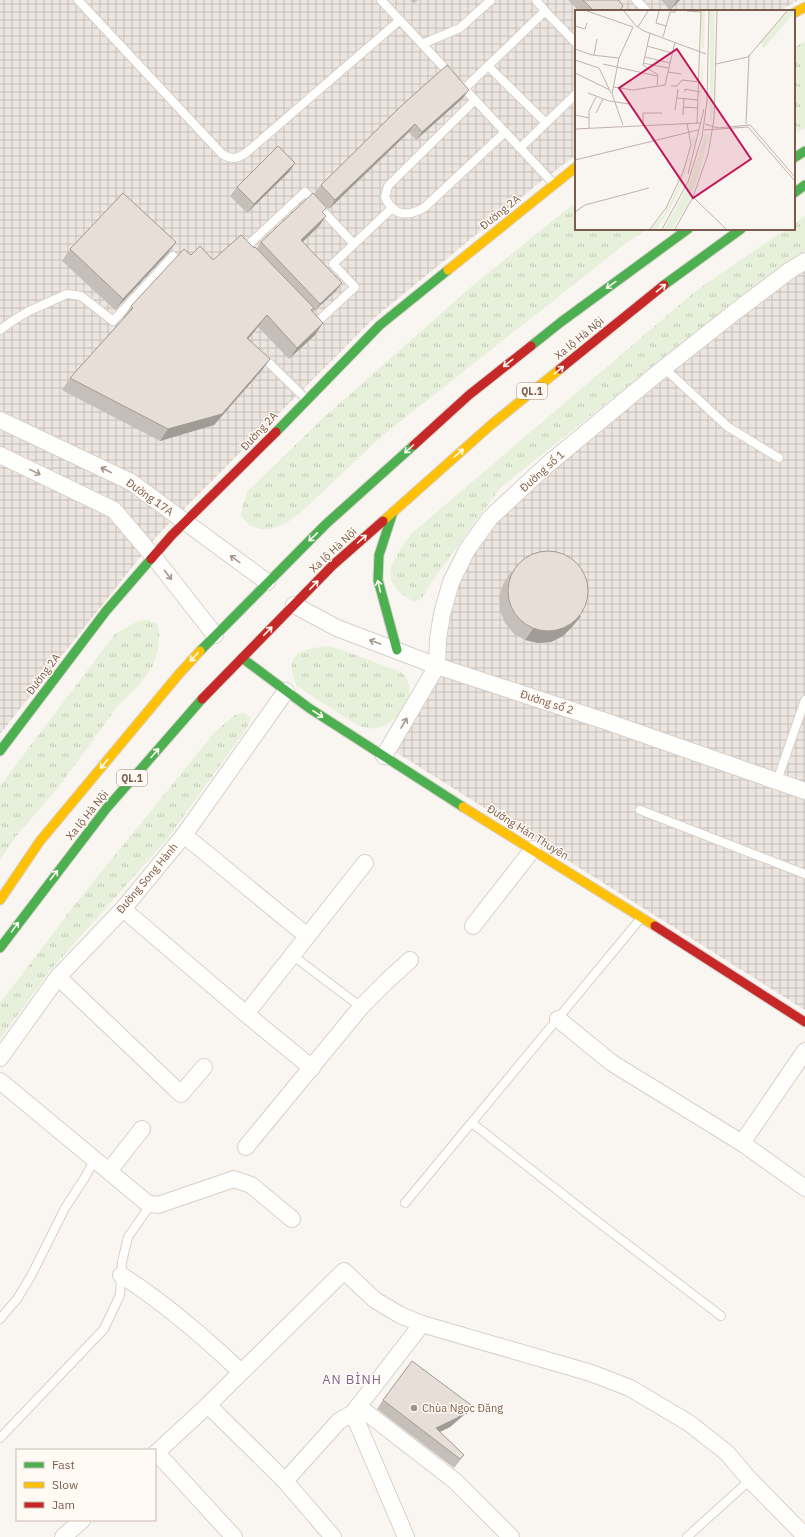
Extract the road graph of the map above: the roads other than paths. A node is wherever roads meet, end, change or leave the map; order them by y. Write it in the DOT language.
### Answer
graph roads {
  1 [pos="78,0"];
  2 [pos="382,0"];
  3 [pos="491,0"];
  4 [pos="536,0"];
  5 [pos="636,0"];
  6 [pos="646,10"];
  7 [pos="545,11"];
  8 [pos="400,20"];
  9 [pos="575,42"];
  10 [pos="422,44"];
  11 [pos="488,66"];
  12 [pos="464,88"];
  13 [pos="575,95"];
  14 [pos="475,100"];
  15 [pos="546,123"];
  16 [pos="505,132"];
  17 [pos="520,148"];
  18 [pos="805,151"];
  19 [pos="795,157"];
  20 [pos="575,168"];
  21 [pos="554,184"];
  22 [pos="805,185"];
  23 [pos="795,192"];
  24 [pos="392,208"];
  25 [pos="687,230"];
  26 [pos="740,230"];
  27 [pos="354,244"];
  28 [pos="173,256"];
  29 [pos="256,260"];
  30 [pos="805,261"];
  31 [pos="305,311"];
  32 [pos="0,330"];
  33 [pos="252,347"];
  34 [pos="664,368"];
  35 [pos="306,400"];
  36 [pos="0,420"];
  37 [pos="0,455"];
  38 [pos="779,458"];
  39 [pos="394,510"];
  40 [pos="185,522"];
  41 [pos="153,556"];
  42 [pos="270,584"];
  43 [pos="291,603"];
  44 [pos="218,637"];
  45 [pos="397,650"];
  46 [pos="240,655"];
  47 [pos="437,666"];
  48 [pos="286,691"];
  49 [pos="805,700"];
  50 [pos="0,751"];
  51 [pos="384,756"];
  52 [pos="777,781"];
  53 [pos="805,791"];
  54 [pos="640,810"];
  55 [pos="184,835"];
  56 [pos="533,849"];
  57 [pos="364,863"];
  58 [pos="805,874"];
  59 [pos="0,900"];
  60 [pos="123,909"];
  61 [pos="641,917"];
  62 [pos="473,926"];
  63 [pos="307,936"];
  64 [pos="0,948"];
  65 [pos="292,955"];
  66 [pos="410,960"];
  67 [pos="58,977"];
  68 [pos="362,1007"];
  69 [pos="246,1014"];
  70 [pos="558,1019"];
  71 [pos="805,1022"];
  72 [pos="805,1051"];
  73 [pos="0,1058"];
  74 [pos="204,1067"];
  75 [pos="312,1068"];
  76 [pos="0,1081"];
  77 [pos="472,1122"];
  78 [pos="142,1129"];
  79 [pos="742,1143"];
  80 [pos="246,1147"];
  81 [pos="95,1159"];
  82 [pos="109,1171"];
  83 [pos="805,1188"];
  84 [pos="405,1203"];
  85 [pos="151,1204"];
  86 [pos="292,1219"];
  87 [pos="121,1275"];
  88 [pos="721,1316"];
  89 [pos="0,1318"];
  90 [pos="422,1324"];
  91 [pos="241,1372"];
  92 [pos="208,1405"];
  93 [pos="356,1410"];
  94 [pos="0,1438"];
  95 [pos="156,1453"];
  96 [pos="750,1480"];
  97 [pos="285,1481"];
  98 [pos="81,1521"];
  99 [pos="67,1536"];
  100 [pos="805,1536"];
  101 [pos="234,1537"];
  102 [pos="334,1537"];
  103 [pos="406,1537"];
  104 [pos="511,1537"];
  105 [pos="687,1537"];
  1 -- 8 [label="lane"];
  2 -- 8 [label="lane"];
  3 -- 10 [label="lane"];
  4 -- 7 [label="lane"];
  5 -- 6 [label="lane"];
  7 -- 9 [label="lane"];
  7 -- 11 [label="lane"];
  8 -- 10 [label="lane"];
  10 -- 12 [label="lane"];
  11 -- 12 [label="lane"];
  11 -- 15 [label="lane"];
  12 -- 14 [label="lane"];
  13 -- 15 [label="lane"];
  14 -- 16 [label="lane"];
  14 -- 24 [label="lane"];
  15 -- 17 [label="lane"];
  16 -- 17 [label="lane"];
  16 -- 24 [label="lane"];
  17 -- 21 [label="lane"];
  18 -- 19 [label="main road"];
  20 -- 21 [label="main road, Đường 2A"];
  21 -- 35 [label="main road, Đường 2A"];
  22 -- 23 [label="main road"];
  24 -- 27 [label="lane"];
  25 -- 42 [label="main road, Xa lộ Hà Nội / QL.1, one-way"];
  39 -- 26 [label="main road, Xa lộ Hà Nội / QL.1, one-way"];
  27 -- 29 [label="lane"];
  27 -- 31 [label="lane"];
  28 -- 32 [label="lane"];
  30 -- 34 [label="street, Đường số 1"];
  33 -- 35 [label="lane"];
  34 -- 38 [label="lane"];
  34 -- 47 [label="street, Đường số 1"];
  35 -- 40 [label="main road, Đường 2A"];
  40 -- 36 [label="street, Đường 17A, one-way"];
  37 -- 41 [label="street, one-way"];
  43 -- 39 [label="main road, Xa lộ Hà Nội / QL.1, one-way"];
  45 -- 39 [label="main road, one-way"];
  40 -- 41 [label="main road, Đường 2A"];
  42 -- 40 [label="street, Đường 17A, one-way"];
  41 -- 44 [label="street, one-way"];
  41 -- 50 [label="main road, Đường 2A"];
  42 -- 44 [label="main road, Xa lộ Hà Nội / QL.1"];
  45 -- 43 [label="street, Đường số 2, one-way"];
  46 -- 43 [label="main road, Xa lộ Hà Nội / QL.1, one-way"];
  44 -- 59 [label="main road, Xa lộ Hà Nội / QL.1, one-way"];
  45 -- 47 [label="street, Đường số 2"];
  46 -- 48 [label="main road, Đường Hàn Thuyên"];
  64 -- 46 [label="main road, Xa lộ Hà Nội / QL.1, one-way"];
  51 -- 47 [label="street, Đường số 1, one-way"];
  47 -- 52 [label="street, Đường số 2"];
  48 -- 51 [label="main road, Đường Hàn Thuyên, one-way"];
  48 -- 55 [label="street, Đường Song Hành"];
  49 -- 52 [label="lane"];
  51 -- 56 [label="main road, Đường Hàn Thuyên"];
  52 -- 53 [label="street, Đường số 2"];
  54 -- 58 [label="lane"];
  55 -- 60 [label="street, Đường Song Hành"];
  55 -- 63 [label="street"];
  56 -- 61 [label="main road, Đường Hàn Thuyên"];
  56 -- 62 [label="street"];
  57 -- 63 [label="street"];
  60 -- 67 [label="street, Đường Song Hành"];
  60 -- 69 [label="street"];
  61 -- 70 [label="lane"];
  61 -- 71 [label="main road, Đường Hàn Thuyên"];
  63 -- 65 [label="street"];
  65 -- 68 [label="lane"];
  65 -- 69 [label="street"];
  66 -- 68 [label="street"];
  67 -- 73 [label="street, Đường Song Hành"];
  67 -- 74 [label="street"];
  68 -- 75 [label="street"];
  69 -- 75 [label="street"];
  70 -- 77 [label="lane"];
  70 -- 79 [label="street"];
  72 -- 79 [label="street"];
  75 -- 80 [label="street"];
  76 -- 81 [label="street"];
  77 -- 84 [label="lane"];
  77 -- 88 [label="lane"];
  78 -- 82 [label="street"];
  79 -- 83 [label="street"];
  81 -- 82 [label="street"];
  81 -- 89 [label="lane"];
  82 -- 85 [label="street"];
  85 -- 86 [label="street"];
  85 -- 87 [label="lane"];
  87 -- 91 [label="street"];
  87 -- 94 [label="lane"];
  90 -- 91 [label="street"];
  90 -- 93 [label="street"];
  90 -- 96 [label="street"];
  91 -- 92 [label="street"];
  92 -- 95 [label="street"];
  92 -- 97 [label="street"];
  93 -- 97 [label="street"];
  93 -- 103 [label="street"];
  93 -- 104 [label="street"];
  95 -- 101 [label="street"];
  96 -- 100 [label="street"];
  96 -- 105 [label="lane"];
  97 -- 102 [label="street"];
  98 -- 99 [label="street"];
}
